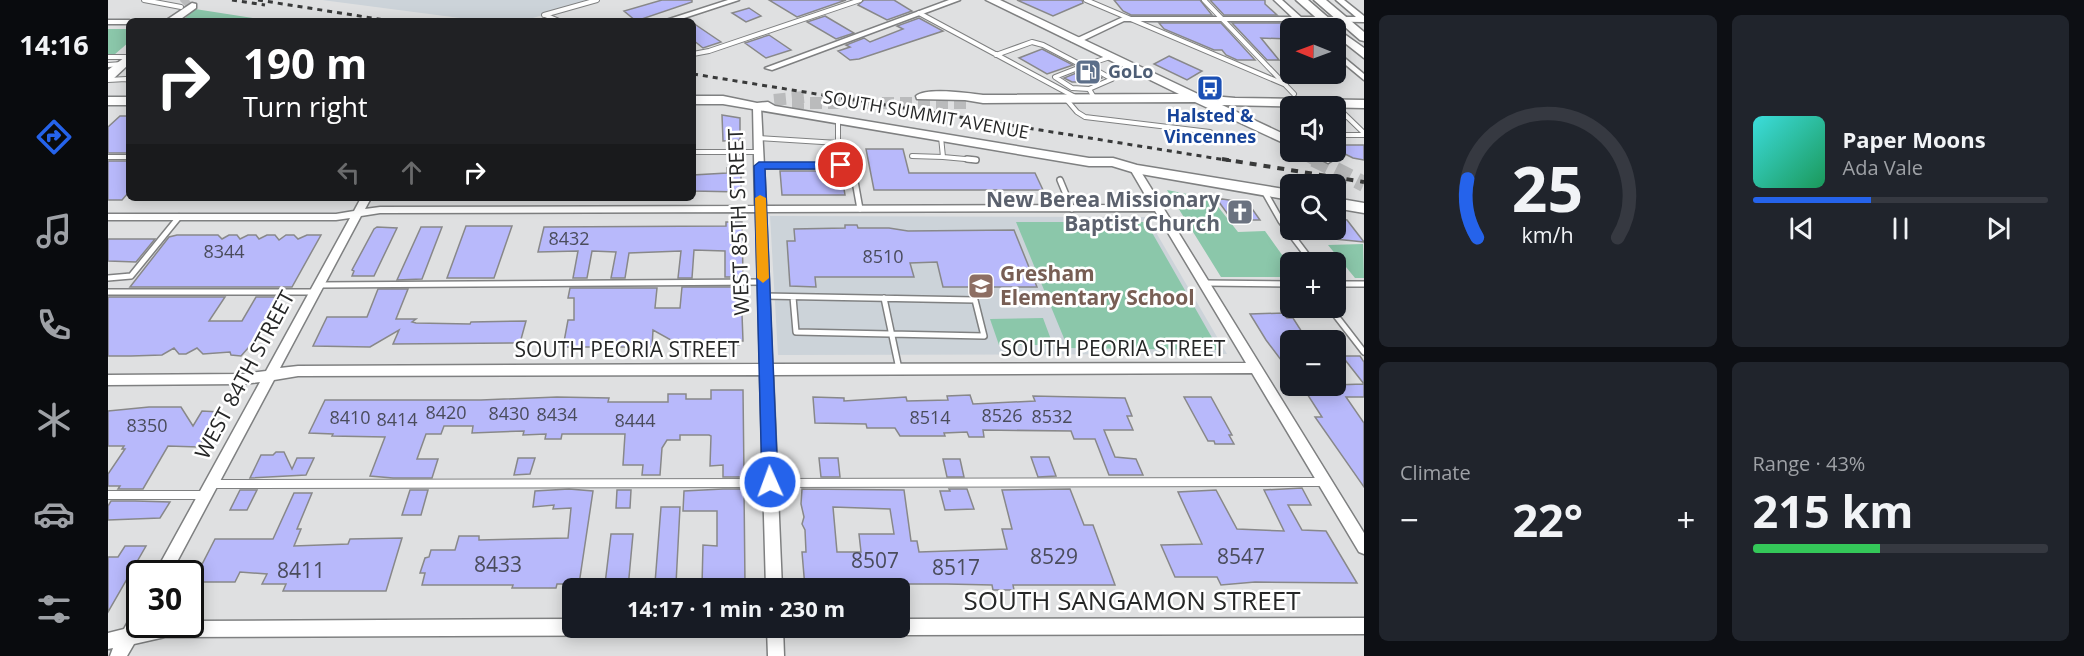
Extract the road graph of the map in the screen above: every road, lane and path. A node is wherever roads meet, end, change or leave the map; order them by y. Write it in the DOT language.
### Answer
graph roads {
  1 [pos="144,0"];
  2 [pos="597,0"];
  3 [pos="735,0"];
  4 [pos="860,0"];
  5 [pos="956,0"];
  6 [pos="991,0"];
  7 [pos="1086,0"];
  8 [pos="1204,0"];
  9 [pos="1278,0"];
  10 [pos="1301,0"];
  11 [pos="1319,0"];
  12 [pos="1340,0"];
  13 [pos="185,6"];
  14 [pos="920,13"];
  15 [pos="173,18"];
  16 [pos="552,18"];
  17 [pos="677,18"];
  18 [pos="1298,18"];
  19 [pos="1322,18"];
  20 [pos="1331,18"];
  21 [pos="1130,19"];
  22 [pos="1222,19"];
  23 [pos="1280,19"];
  24 [pos="1364,19"];
  25 [pos="108,22"];
  26 [pos="126,22"];
  27 [pos="1346,24"];
  28 [pos="1346,30"];
  29 [pos="1346,35"];
  30 [pos="1364,38"];
  31 [pos="1075,41"];
  32 [pos="696,53"];
  33 [pos="1364,54"];
  34 [pos="996,55"];
  35 [pos="108,57"];
  36 [pos="1110,57"];
  37 [pos="126,60"];
  38 [pos="126,60"];
  39 [pos="126,61"];
  40 [pos="1346,62"];
  41 [pos="108,65"];
  42 [pos="1085,65"];
  43 [pos="769,68"];
  44 [pos="108,78"];
  45 [pos="1364,78"];
  46 [pos="126,81"];
  47 [pos="1290,89"];
  48 [pos="1092,94"];
  49 [pos="1364,94"];
  50 [pos="922,96"];
  51 [pos="1196,98"];
  52 [pos="983,99"];
  53 [pos="1072,99"];
  54 [pos="696,100"];
  55 [pos="774,100"];
  56 [pos="108,101"];
  57 [pos="126,101"];
  58 [pos="792,103"];
  59 [pos="967,103"];
  60 [pos="1364,104"];
  61 [pos="1280,106"];
  62 [pos="757,107"];
  63 [pos="1346,108"];
  64 [pos="1347,117"];
  65 [pos="838,120"];
  66 [pos="1353,122"];
  67 [pos="1364,122"];
  68 [pos="1210,132"];
  69 [pos="1364,134"];
  70 [pos="1346,135"];
  71 [pos="941,137"];
  72 [pos="758,138"];
  73 [pos="1280,138"];
  74 [pos="838,143"];
  75 [pos="696,152"];
  76 [pos="759,152"];
  77 [pos="912,156"];
  78 [pos="108,157"];
  79 [pos="126,157"];
  80 [pos="943,157"];
  81 [pos="976,160"];
  82 [pos="759,166"];
  83 [pos="851,166"];
  84 [pos="1134,169"];
  85 [pos="1060,180"];
  86 [pos="1264,191"];
  87 [pos="1280,193"];
  88 [pos="364,201"];
  89 [pos="1346,206"];
  90 [pos="1158,208"];
  91 [pos="860,209"];
  92 [pos="1072,209"];
  93 [pos="761,210"];
  94 [pos="1361,210"];
  95 [pos="358,214"];
  96 [pos="108,217"];
  97 [pos="179,217"];
  98 [pos="1304,252"];
  99 [pos="108,278"];
  100 [pos="763,282"];
  101 [pos="1203,283"];
  102 [pos="1280,284"];
  103 [pos="1346,284"];
  104 [pos="1364,284"];
  105 [pos="317,288"];
  106 [pos="108,292"];
  107 [pos="764,296"];
  108 [pos="793,297"];
  109 [pos="884,298"];
  110 [pos="1338,318"];
  111 [pos="891,334"];
  112 [pos="1364,352"];
  113 [pos="1255,368"];
  114 [pos="766,369"];
  115 [pos="898,369"];
  116 [pos="270,375"];
  117 [pos="108,380"];
  118 [pos="770,482"];
  119 [pos="1324,482"];
  120 [pos="208,490"];
  121 [pos="108,495"];
  122 [pos="1364,548"];
  123 [pos="170,560"];
  124 [pos="774,578"];
  125 [pos="1364,626"];
  126 [pos="910,627"];
  127 [pos="562,628"];
  128 [pos="204,629"];
  129 [pos="126,637"];
  130 [pos="128,638"];
  131 [pos="775,638"];
  132 [pos="108,641"];
  133 [pos="118,656"];
  134 [pos="776,656"];
  1 -- 13 [label="lane"];
  2 -- 16 [label="lane"];
  3 -- 17 [label="street"];
  4 -- 32 [label="lane"];
  5 -- 14 [label="street"];
  6 -- 31 [label="main road"];
  7 -- 21 [label="lane"];
  8 -- 22 [label="lane"];
  9 -- 18 [label="street"];
  10 -- 19 [label="main road"];
  11 -- 20 [label="main road"];
  12 -- 24 [label="street"];
  13 -- 15 [label="main road"];
  14 -- 34 [label="lane"];
  14 -- 43 [label="street"];
  21 -- 22 [label="street"];
  21 -- 31 [label="street"];
  21 -- 47 [label="lane"];
  22 -- 23 [label="street"];
  22 -- 47 [label="lane"];
  24 -- 27 [label="street"];
  25 -- 26 [label="street"];
  28 -- 30 [label="main road"];
  29 -- 33 [label="main road"];
  31 -- 36 [label="main road"];
  34 -- 42 [label="lane"];
  34 -- 53 [label="lane"];
  35 -- 37 [label="lane"];
  36 -- 42 [label="lane"];
  36 -- 51 [label="main road"];
  38 -- 41 [label="lane"];
  39 -- 44 [label="main road"];
  40 -- 45 [label="street"];
  42 -- 48 [label="lane"];
  42 -- 48 [label="lane"];
  44 -- 46 [label="lane"];
  47 -- 49 [label="main road"];
  47 -- 51 [label="main road"];
  48 -- 51 [label="main road"];
  48 -- 53 [label="main road"];
  50 -- 52 [label="main road"];
  51 -- 61 [label="main road"];
  51 -- 73 [label="main road"];
  52 -- 53 [label="main road"];
  52 -- 59 [label="main road"];
  53 -- 68 [label="lane"];
  54 -- 62 [label="main road, SOUTH SUMMIT AVENUE"];
  55 -- 62 [label="main road"];
  56 -- 57 [label="main road"];
  58 -- 62 [label="main road"];
  60 -- 63 [label="main road"];
  62 -- 65 [label="main road, SOUTH SUMMIT AVENUE"];
  62 -- 72 [label="street, WEST 85TH STREET"];
  64 -- 66 [label="lane"];
  65 -- 71 [label="main road, SOUTH SUMMIT AVENUE"];
  65 -- 74 [label="lane"];
  66 -- 67 [label="lane"];
  66 -- 69 [label="lane"];
  69 -- 70 [label="lane"];
  71 -- 80 [label="lane"];
  71 -- 84 [label="main road, SOUTH SUMMIT AVENUE"];
  72 -- 74 [label="lane"];
  72 -- 76 [label="street, WEST 85TH STREET"];
  74 -- 83 [label="lane"];
  75 -- 76 [label="lane"];
  76 -- 82 [label="street, WEST 85TH STREET"];
  77 -- 80 [label="lane"];
  78 -- 79 [label="lane"];
  80 -- 81 [label="lane"];
  82 -- 83 [label="lane"];
  82 -- 93 [label="street, WEST 85TH STREET"];
  83 -- 91 [label="lane"];
  84 -- 86 [label="main road, SOUTH SUMMIT AVENUE"];
  84 -- 90 [label="street"];
  85 -- 92 [label="lane"];
  86 -- 87 [label="main road, SOUTH SUMMIT AVENUE"];
  86 -- 98 [label="lane"];
  88 -- 95 [label="street, WEST 84TH STREET"];
  89 -- 94 [label="main road"];
  90 -- 92 [label="street"];
  90 -- 101 [label="street"];
  91 -- 92 [label="street"];
  91 -- 93 [label="street"];
  93 -- 95 [label="street"];
  93 -- 100 [label="street, WEST 85TH STREET"];
  95 -- 97 [label="street"];
  95 -- 105 [label="street, WEST 84TH STREET"];
  96 -- 97 [label="street"];
  97 -- 99 [label="lane"];
  100 -- 105 [label="lane"];
  100 -- 107 [label="street, WEST 85TH STREET"];
  101 -- 102 [label="lane"];
  101 -- 113 [label="street"];
  103 -- 104 [label="lane"];
  105 -- 106 [label="lane"];
  105 -- 116 [label="street, WEST 84TH STREET"];
  107 -- 108 [label="lane"];
  107 -- 114 [label="street, WEST 85TH STREET"];
  108 -- 109 [label="lane"];
  108 -- 111 [label="lane"];
  109 -- 111 [label="lane"];
  109 -- 111 [label="lane"];
  110 -- 112 [label="lane"];
  111 -- 115 [label="lane"];
  113 -- 115 [label="street, SOUTH PEORIA STREET"];
  113 -- 119 [label="street"];
  114 -- 115 [label="street, SOUTH PEORIA STREET"];
  114 -- 116 [label="street, SOUTH PEORIA STREET"];
  114 -- 118 [label="street, WEST 85TH STREET"];
  116 -- 117 [label="street, SOUTH PEORIA STREET"];
  116 -- 120 [label="street, WEST 84TH STREET"];
  118 -- 119 [label="lane"];
  118 -- 120 [label="lane"];
  118 -- 124 [label="street, WEST 85TH STREET"];
  119 -- 122 [label="street"];
  120 -- 121 [label="lane"];
  120 -- 123 [label="street, WEST 84TH STREET"];
  125 -- 126 [label="street, SOUTH SANGAMON STREET"];
  127 -- 128 [label="street"];
  129 -- 132 [label="street"];
  130 -- 133 [label="street"];
  131 -- 134 [label="street"];
}
